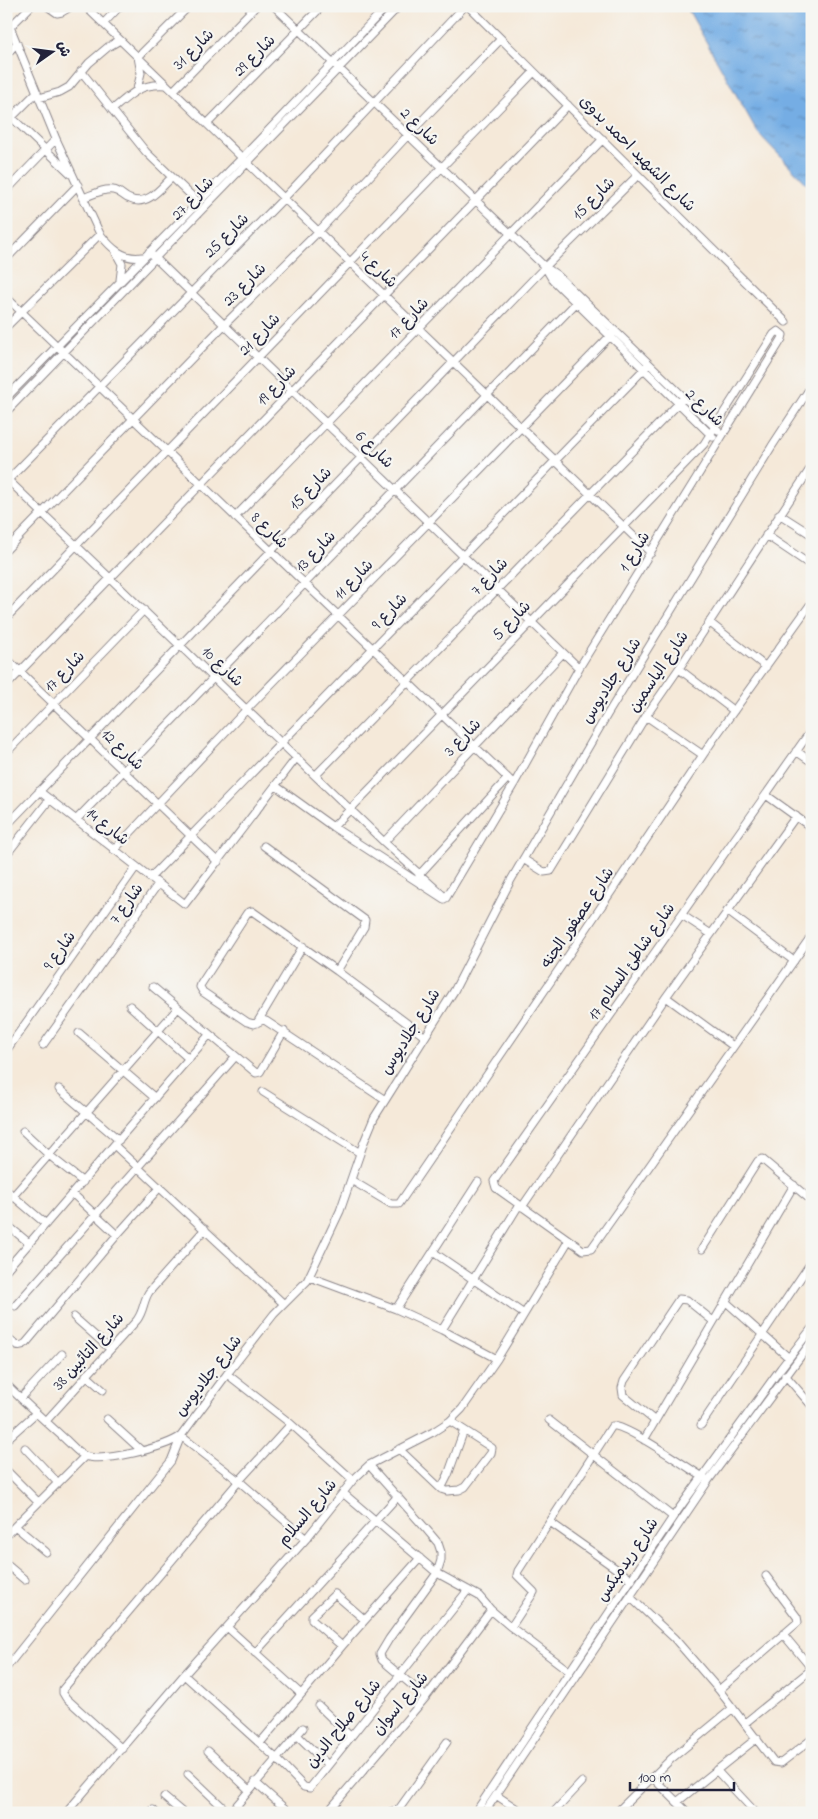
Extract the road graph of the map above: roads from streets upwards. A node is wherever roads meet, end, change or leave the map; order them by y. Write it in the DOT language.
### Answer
graph roads {
  1 [pos="31,6"];
  2 [pos="47,6"];
  3 [pos="72,6"];
  4 [pos="85,6"];
  5 [pos="120,6"];
  6 [pos="189,6"];
  7 [pos="256,6"];
  8 [pos="274,6"];
  9 [pos="322,6"];
  10 [pos="387,6"];
  11 [pos="400,6"];
  12 [pos="467,6"];
  13 [pos="6,17"];
  14 [pos="103,24"];
  15 [pos="11,26"];
  16 [pos="299,31"];
  17 [pos="501,39"];
  18 [pos="120,40"];
  19 [pos="17,43"];
  20 [pos="6,55"];
  21 [pos="138,58"];
  22 [pos="332,63"];
  23 [pos="339,69"];
  24 [pos="81,71"];
  25 [pos="534,72"];
  26 [pos="170,88"];
  27 [pos="137,89"];
  28 [pos="38,95"];
  29 [pos="373,102"];
  30 [pos="568,105"];
  31 [pos="112,110"];
  32 [pos="9,115"];
  33 [pos="6,123"];
  34 [pos="207,124"];
  35 [pos="408,135"];
  36 [pos="56,139"];
  37 [pos="603,139"];
  38 [pos="46,150"];
  39 [pos="245,160"];
  40 [pos="442,168"];
  41 [pos="638,175"];
  42 [pos="172,177"];
  43 [pos="76,182"];
  44 [pos="6,191"];
  45 [pos="83,198"];
  46 [pos="284,198"];
  47 [pos="476,200"];
  48 [pos="198,202"];
  49 [pos="318,232"];
  50 [pos="100,234"];
  51 [pos="511,234"];
  52 [pos="115,250"];
  53 [pos="149,252"];
  54 [pos="143,257"];
  55 [pos="156,258"];
  56 [pos="6,259"];
  57 [pos="350,263"];
  58 [pos="545,267"];
  59 [pos="120,280"];
  60 [pos="191,292"];
  61 [pos="384,295"];
  62 [pos="6,297"];
  63 [pos="576,304"];
  64 [pos="21,311"];
  65 [pos="786,322"];
  66 [pos="224,325"];
  67 [pos="6,326"];
  68 [pos="418,329"];
  69 [pos="612,334"];
  70 [pos="58,346"];
  71 [pos="64,353"];
  72 [pos="258,357"];
  73 [pos="453,362"];
  74 [pos="647,367"];
  75 [pos="812,385"];
  76 [pos="99,386"];
  77 [pos="292,390"];
  78 [pos="487,395"];
  79 [pos="6,398"];
  80 [pos="681,400"];
  81 [pos="6,412"];
  82 [pos="133,419"];
  83 [pos="326,423"];
  84 [pos="521,428"];
  85 [pos="713,431"];
  86 [pos="720,438"];
  87 [pos="167,452"];
  88 [pos="361,457"];
  89 [pos="555,461"];
  90 [pos="812,466"];
  91 [pos="7,480"];
  92 [pos="201,485"];
  93 [pos="395,490"];
  94 [pos="590,494"];
  95 [pos="42,513"];
  96 [pos="779,514"];
  97 [pos="235,517"];
  98 [pos="429,523"];
  99 [pos="624,528"];
  100 [pos="766,535"];
  101 [pos="812,535"];
  102 [pos="77,545"];
  103 [pos="6,550"];
  104 [pos="270,551"];
  105 [pos="651,553"];
  106 [pos="463,556"];
  107 [pos="812,566"];
  108 [pos="111,579"];
  109 [pos="304,583"];
  110 [pos="498,589"];
  111 [pos="812,602"];
  112 [pos="144,610"];
  113 [pos="338,616"];
  114 [pos="6,618"];
  115 [pos="531,622"];
  116 [pos="709,622"];
  117 [pos="180,644"];
  118 [pos="373,649"];
  119 [pos="564,654"];
  120 [pos="6,658"];
  121 [pos="579,668"];
  122 [pos="766,668"];
  123 [pos="679,669"];
  124 [pos="20,672"];
  125 [pos="214,677"];
  126 [pos="407,682"];
  127 [pos="6,686"];
  128 [pos="54,704"];
  129 [pos="247,710"];
  130 [pos="734,711"];
  131 [pos="442,714"];
  132 [pos="646,716"];
  133 [pos="812,729"];
  134 [pos="89,738"];
  135 [pos="282,742"];
  136 [pos="474,746"];
  137 [pos="796,752"];
  138 [pos="6,753"];
  139 [pos="703,755"];
  140 [pos="298,758"];
  141 [pos="812,762"];
  142 [pos="123,771"];
  143 [pos="316,775"];
  144 [pos="511,781"];
  145 [pos="276,786"];
  146 [pos="39,791"];
  147 [pos="766,795"];
  148 [pos="50,799"];
  149 [pos="157,803"];
  150 [pos="350,809"];
  151 [pos="796,816"];
  152 [pos="76,820"];
  153 [pos="6,826"];
  154 [pos="333,827"];
  155 [pos="812,828"];
  156 [pos="191,836"];
  157 [pos="384,842"];
  158 [pos="264,846"];
  159 [pos="114,850"];
  160 [pos="6,855"];
  161 [pos="523,859"];
  162 [pos="218,862"];
  163 [pos="136,867"];
  164 [pos="419,875"];
  165 [pos="150,878"];
  166 [pos="158,884"];
  167 [pos="446,898"];
  168 [pos="727,912"];
  169 [pos="682,915"];
  170 [pos="711,934"];
  171 [pos="812,935"];
  172 [pos="303,946"];
  173 [pos="794,961"];
  174 [pos="337,970"];
  175 [pos="153,987"];
  176 [pos="666,997"];
  177 [pos="130,1006"];
  178 [pos="178,1008"];
  179 [pos="258,1023"];
  180 [pos="157,1031"];
  181 [pos="284,1031"];
  182 [pos="79,1033"];
  183 [pos="209,1035"];
  184 [pos="424,1036"];
  185 [pos="43,1045"];
  186 [pos="733,1046"];
  187 [pos="6,1050"];
  188 [pos="235,1057"];
  189 [pos="188,1059"];
  190 [pos="122,1071"];
  191 [pos="59,1089"];
  192 [pos="263,1092"];
  193 [pos="155,1098"];
  194 [pos="385,1100"];
  195 [pos="85,1112"];
  196 [pos="23,1131"];
  197 [pos="116,1143"];
  198 [pos="360,1153"];
  199 [pos="49,1155"];
  200 [pos="138,1167"];
  201 [pos="351,1180"];
  202 [pos="83,1182"];
  203 [pos="478,1182"];
  204 [pos="794,1185"];
  205 [pos="160,1188"];
  206 [pos="6,1190"];
  207 [pos="73,1194"];
  208 [pos="13,1196"];
  209 [pos="812,1201"];
  210 [pos="6,1204"];
  211 [pos="520,1206"];
  212 [pos="95,1215"];
  213 [pos="6,1224"];
  214 [pos="46,1224"];
  215 [pos="205,1229"];
  216 [pos="117,1235"];
  217 [pos="569,1240"];
  218 [pos="29,1243"];
  219 [pos="702,1249"];
  220 [pos="433,1252"];
  221 [pos="812,1261"];
  222 [pos="8,1264"];
  223 [pos="310,1277"];
  224 [pos="474,1278"];
  225 [pos="725,1301"];
  226 [pos="284,1304"];
  227 [pos="15,1306"];
  228 [pos="396,1309"];
  229 [pos="524,1314"];
  230 [pos="74,1317"];
  231 [pos="713,1321"];
  232 [pos="812,1328"];
  233 [pos="442,1330"];
  234 [pos="762,1334"];
  235 [pos="6,1337"];
  236 [pos="812,1341"];
  237 [pos="110,1349"];
  238 [pos="62,1354"];
  239 [pos="789,1358"];
  240 [pos="497,1359"];
  241 [pos="227,1374"];
  242 [pos="86,1375"];
  243 [pos="785,1375"];
  244 [pos="8,1388"];
  245 [pos="103,1390"];
  246 [pos="21,1398"];
  247 [pos="812,1406"];
  248 [pos="36,1413"];
  249 [pos="107,1419"];
  250 [pos="549,1420"];
  251 [pos="46,1421"];
  252 [pos="450,1421"];
  253 [pos="655,1421"];
  254 [pos="290,1424"];
  255 [pos="701,1424"];
  256 [pos="464,1430"];
  257 [pos="181,1436"];
  258 [pos="6,1440"];
  259 [pos="644,1440"];
  260 [pos="25,1448"];
  261 [pos="399,1450"];
  262 [pos="142,1451"];
  263 [pos="593,1455"];
  264 [pos="85,1456"];
  265 [pos="369,1465"];
  266 [pos="6,1470"];
  267 [pos="705,1479"];
  268 [pos="353,1480"];
  269 [pos="238,1481"];
  270 [pos="58,1483"];
  271 [pos="441,1489"];
  272 [pos="343,1493"];
  273 [pos="398,1496"];
  274 [pos="38,1502"];
  275 [pos="673,1517"];
  276 [pos="376,1520"];
  277 [pos="550,1522"];
  278 [pos="15,1526"];
  279 [pos="6,1535"];
  280 [pos="306,1539"];
  281 [pos="46,1552"];
  282 [pos="420,1558"];
  283 [pos="6,1564"];
  284 [pos="437,1573"];
  285 [pos="766,1576"];
  286 [pos="25,1580"];
  287 [pos="632,1580"];
  288 [pos="468,1590"];
  289 [pos="630,1597"];
  290 [pos="491,1610"];
  291 [pos="365,1620"];
  292 [pos="227,1627"];
  293 [pos="511,1627"];
  294 [pos="783,1634"];
  295 [pos="342,1646"];
  296 [pos="255,1653"];
  297 [pos="6,1668"];
  298 [pos="569,1671"];
  299 [pos="184,1675"];
  300 [pos="401,1676"];
  301 [pos="719,1690"];
  302 [pos="301,1694"];
  303 [pos="426,1697"];
  304 [pos="550,1699"];
  305 [pos="557,1704"];
  306 [pos="319,1706"];
  307 [pos="733,1708"];
  308 [pos="745,1723"];
  309 [pos="303,1728"];
  310 [pos="297,1735"];
  311 [pos="350,1736"];
  312 [pos="757,1738"];
  313 [pos="812,1739"];
  314 [pos="447,1742"];
  315 [pos="260,1743"];
  316 [pos="122,1749"];
  317 [pos="208,1751"];
  318 [pos="276,1758"];
  319 [pos="328,1765"];
  320 [pos="716,1770"];
  321 [pos="188,1774"];
  322 [pos="652,1777"];
  323 [pos="255,1782"];
  324 [pos="582,1782"];
  325 [pos="249,1790"];
  326 [pos="496,1796"];
  327 [pos="164,1797"];
  328 [pos="677,1802"];
  329 [pos="236,1806"];
  330 [pos="182,1812"];
  331 [pos="398,1812"];
  332 [pos="66,1813"];
  333 [pos="230,1813"];
  334 [pos="244,1813"];
  335 [pos="290,1813"];
  336 [pos="327,1813"];
  337 [pos="387,1813"];
  338 [pos="475,1813"];
  339 [pos="484,1813"];
  340 [pos="522,1813"];
  341 [pos="553,1813"];
  342 [pos="616,1813"];
  343 [pos="688,1813"];
  344 [pos="756,1813"];
  1 -- 15 [label="street"];
  2 -- 3 [label="street"];
  4 -- 14 [label="street, شارع 4"];
  5 -- 14 [label="street"];
  6 -- 21 [label="street"];
  7 -- 26 [label="street, شارع 31"];
  8 -- 16 [label="street, شارع 2"];
  9 -- 16 [label="street, شارع 29"];
  10 -- 22 [label="street, شارع 27"];
  11 -- 23 [label="street, شارع 27"];
  12 -- 17 [label="street, شارع الشهيد احمد بدوى"];
  12 -- 29 [label="street, شارع 25"];
  13 -- 15 [label="street"];
  14 -- 18 [label="street, شارع 4"];
  15 -- 19 [label="street"];
  16 -- 22 [label="street, شارع 2"];
  16 -- 34 [label="street, شارع 29"];
  17 -- 25 [label="street, شارع الشهيد احمد بدوى"];
  17 -- 35 [label="street, شارع 23"];
  18 -- 21 [label="street, شارع 4"];
  18 -- 24 [label="street"];
  19 -- 20 [label="street"];
  19 -- 28 [label="street"];
  21 -- 26 [label="street, شارع 4"];
  21 -- 27 [label="street"];
  22 -- 23 [label="street, شارع 2"];
  22 -- 39 [label="street, شارع 27"];
  23 -- 29 [label="street, شارع 2"];
  23 -- 39 [label="street, شارع 27"];
  24 -- 28 [label="street"];
  24 -- 31 [label="street"];
  25 -- 30 [label="street, شارع الشهيد احمد بدوى"];
  25 -- 40 [label="street, شارع 21"];
  26 -- 27 [label="street"];
  26 -- 34 [label="street, شارع 4"];
  27 -- 31 [label="street"];
  28 -- 32 [label="street"];
  28 -- 36 [label="street"];
  29 -- 35 [label="street, شارع 2"];
  29 -- 46 [label="street, شارع 25"];
  30 -- 37 [label="street, شارع الشهيد احمد بدوى"];
  30 -- 47 [label="street, شارع 19"];
  31 -- 42 [label="street"];
  32 -- 33 [label="street"];
  32 -- 38 [label="street"];
  34 -- 39 [label="street, شارع 4"];
  35 -- 40 [label="street, شارع 2"];
  35 -- 49 [label="street, شارع 23"];
  36 -- 38 [label="street"];
  36 -- 43 [label="street"];
  37 -- 41 [label="street, شارع الشهيد احمد بدوى"];
  37 -- 51 [label="street, شارع 17"];
  38 -- 43 [label="street"];
  38 -- 44 [label="street"];
  39 -- 46 [label="street, شارع 4"];
  39 -- 48 [label="street, شارع 27"];
  39 -- 55 [label="street, شارع 27"];
  40 -- 47 [label="street, شارع 2"];
  40 -- 57 [label="street, شارع 21"];
  41 -- 58 [label="street, شارع 15"];
  41 -- 65 [label="street, شارع الشهيد احمد بدوى"];
  42 -- 45 [label="street"];
  42 -- 48 [label="street"];
  43 -- 45 [label="street"];
  43 -- 56 [label="street"];
  45 -- 50 [label="street"];
  46 -- 49 [label="street, شارع 4"];
  46 -- 60 [label="street, شارع 25"];
  47 -- 51 [label="street, شارع 2"];
  47 -- 61 [label="street, شارع 19"];
  48 -- 53 [label="street, شارع 27"];
  49 -- 57 [label="street, شارع 4"];
  49 -- 66 [label="street, شارع 23"];
  50 -- 52 [label="street"];
  50 -- 64 [label="street"];
  51 -- 58 [label="street, شارع 2"];
  51 -- 68 [label="street, شارع 17"];
  52 -- 54 [label="street"];
  52 -- 59 [label="street"];
  53 -- 54 [label="street, شارع 27"];
  53 -- 55 [label="street, شارع 6"];
  54 -- 59 [label="street, شارع 27"];
  55 -- 60 [label="street, شارع 6"];
  55 -- 71 [label="street, شارع 27"];
  57 -- 61 [label="street, شارع 4"];
  57 -- 72 [label="street, شارع 21"];
  58 -- 63 [label="street, شارع 2"];
  58 -- 69 [label="street, شارع 2"];
  58 -- 73 [label="street, شارع 15"];
  59 -- 70 [label="street, شارع 27"];
  60 -- 66 [label="street, شارع 6"];
  60 -- 76 [label="street, شارع 25"];
  61 -- 68 [label="street, شارع 4"];
  61 -- 77 [label="street, شارع 19"];
  62 -- 64 [label="street, شارع 8"];
  63 -- 69 [label="street, شارع 2"];
  63 -- 78 [label="street, شارع 13"];
  64 -- 67 [label="street"];
  64 -- 70 [label="street, شارع 8"];
  66 -- 72 [label="street, شارع 6"];
  66 -- 82 [label="street, شارع 23"];
  68 -- 73 [label="street, شارع 4"];
  68 -- 83 [label="street, شارع 17"];
  69 -- 74 [label="street, شارع 2"];
  69 -- 84 [label="street, شارع 11"];
  70 -- 71 [label="street, شارع 8"];
  70 -- 79 [label="street, شارع 27"];
  71 -- 76 [label="street, شارع 8"];
  71 -- 81 [label="street, شارع 27"];
  72 -- 77 [label="street, شارع 6"];
  72 -- 87 [label="street, شارع 21"];
  73 -- 78 [label="street, شارع 4"];
  73 -- 88 [label="street, شارع 15"];
  74 -- 80 [label="street, شارع 2"];
  74 -- 89 [label="street, شارع 9"];
  75 -- 161 [label="street, شارع جلاديوس"];
  76 -- 82 [label="street, شارع 8"];
  76 -- 91 [label="street, شارع 25"];
  77 -- 83 [label="street, شارع 6"];
  77 -- 92 [label="street, شارع 19"];
  78 -- 84 [label="street, شارع 4"];
  78 -- 93 [label="street, شارع 13"];
  80 -- 85 [label="street, شارع 2"];
  80 -- 94 [label="street, شارع 7"];
  82 -- 87 [label="street, شارع 8"];
  82 -- 95 [label="street, شارع 23"];
  83 -- 88 [label="street, شارع 6"];
  83 -- 97 [label="street, شارع 17"];
  84 -- 89 [label="street, شارع 4"];
  84 -- 98 [label="street, شارع 11"];
  85 -- 86 [label="street, شارع 2"];
  85 -- 86 [label="street, شارع 1"];
  85 -- 99 [label="street, شارع 5"];
  86 -- 105 [label="street, شارع 1"];
  87 -- 92 [label="street, شارع 8"];
  87 -- 102 [label="street, شارع 21"];
  88 -- 93 [label="street, شارع 6"];
  88 -- 104 [label="street, شارع 15"];
  89 -- 94 [label="street, شارع 4"];
  89 -- 106 [label="street, شارع 9"];
  90 -- 96 [label="street, شارع الياسمين"];
  91 -- 95 [label="street, شارع 10"];
  92 -- 97 [label="street, شارع 8"];
  92 -- 108 [label="street, شارع 19"];
  93 -- 98 [label="street, شارع 6"];
  93 -- 109 [label="street, شارع 13"];
  94 -- 99 [label="street, شارع 4"];
  94 -- 110 [label="street, شارع 7"];
  95 -- 102 [label="street, شارع 10"];
  95 -- 103 [label="street, شارع 23"];
  96 -- 100 [label="street, شارع الياسمين"];
  96 -- 101 [label="street"];
  97 -- 104 [label="street, شارع 8"];
  98 -- 106 [label="street, شارع 6"];
  98 -- 113 [label="street, شارع 11"];
  99 -- 105 [label="street, شارع 4"];
  99 -- 115 [label="street, شارع 5"];
  100 -- 107 [label="street"];
  100 -- 116 [label="street, شارع الياسمين"];
  102 -- 108 [label="street, شارع 10"];
  102 -- 114 [label="street, شارع 21"];
  104 -- 109 [label="street, شارع 8"];
  104 -- 117 [label="street, شارع 15"];
  105 -- 121 [label="street, شارع 1"];
  106 -- 110 [label="street, شارع 6"];
  106 -- 118 [label="street, شارع 9"];
  108 -- 112 [label="street, شارع 10"];
  108 -- 124 [label="street, شارع 19"];
  109 -- 113 [label="street, شارع 8"];
  109 -- 125 [label="street, شارع 13"];
  110 -- 115 [label="street, شارع 6"];
  110 -- 126 [label="street, شارع 7"];
  111 -- 122 [label="street, شارع عصفور الجنه"];
  112 -- 117 [label="street, شارع 10"];
  112 -- 128 [label="street, شارع 17"];
  113 -- 118 [label="street, شارع 8"];
  113 -- 129 [label="street, شارع 11"];
  115 -- 119 [label="street, شارع 6"];
  115 -- 131 [label="street, شارع 5"];
  116 -- 122 [label="street"];
  116 -- 123 [label="street, شارع الياسمين"];
  117 -- 125 [label="street, شارع 10"];
  117 -- 134 [label="street, شارع 15"];
  118 -- 126 [label="street, شارع 8"];
  118 -- 135 [label="street, شارع 9"];
  119 -- 121 [label="street, شارع 6"];
  119 -- 136 [label="street, شارع 3"];
  120 -- 124 [label="street, شارع 12"];
  121 -- 144 [label="street, شارع 1"];
  122 -- 130 [label="street, شارع عصفور الجنه"];
  123 -- 130 [label="street"];
  123 -- 132 [label="street, شارع الياسمين"];
  124 -- 127 [label="street, شارع 19"];
  124 -- 128 [label="street, شارع 12"];
  125 -- 129 [label="street, شارع 10"];
  125 -- 142 [label="street, شارع 13"];
  126 -- 131 [label="street, شارع 8"];
  126 -- 143 [label="street, شارع 7"];
  128 -- 134 [label="street, شارع 12"];
  128 -- 138 [label="street, شارع 17"];
  129 -- 135 [label="street, شارع 10"];
  129 -- 149 [label="street, شارع 11"];
  130 -- 139 [label="street, شارع عصفور الجنه"];
  131 -- 136 [label="street, شارع 8"];
  131 -- 150 [label="street, شارع 5"];
  132 -- 139 [label="street"];
  132 -- 161 [label="street, شارع الياسمين"];
  133 -- 137 [label="street, شارع شاطئ السلام 17"];
  134 -- 142 [label="street, شارع 12"];
  134 -- 146 [label="street, شارع 15"];
  135 -- 140 [label="street, شارع 10"];
  135 -- 156 [label="street, شارع 9"];
  136 -- 144 [label="street, شارع 8"];
  136 -- 157 [label="street, شارع 3"];
  137 -- 141 [label="street"];
  137 -- 147 [label="street, شارع شاطئ السلام 17"];
  139 -- 201 [label="street, شارع عصفور الجنه"];
  140 -- 143 [label="street, شارع 10"];
  140 -- 145 [label="street, شارع 7"];
  142 -- 149 [label="street, شارع 12"];
  142 -- 152 [label="street, شارع 13"];
  143 -- 150 [label="street, شارع 10"];
  144 -- 164 [label="street"];
  144 -- 167 [label="street, شارع 1"];
  145 -- 154 [label="street"];
  145 -- 162 [label="street, شارع 7"];
  146 -- 148 [label="street, شارع 14"];
  146 -- 153 [label="street, شارع 15"];
  147 -- 151 [label="street"];
  147 -- 169 [label="street, شارع شاطئ السلام 17"];
  148 -- 152 [label="street, شارع 14"];
  148 -- 160 [label="street"];
  149 -- 156 [label="street, شارع 12"];
  149 -- 159 [label="street, شارع 11"];
  150 -- 154 [label="street, شارع 5"];
  150 -- 157 [label="street, شارع 10"];
  151 -- 155 [label="street"];
  151 -- 168 [label="street"];
  152 -- 159 [label="street, شارع 14"];
  154 -- 167 [label="street"];
  156 -- 162 [label="street, شارع 12"];
  156 -- 165 [label="street, شارع 9"];
  157 -- 164 [label="street, شارع 10"];
  158 -- 174 [label="street"];
  159 -- 163 [label="street, شارع 14"];
  161 -- 184 [label="street, شارع جلاديوس"];
  162 -- 166 [label="street, شارع 7"];
  163 -- 165 [label="street, شارع 14"];
  163 -- 187 [label="street, شارع 9"];
  164 -- 167 [label="street, شارع 10"];
  165 -- 166 [label="street, شارع 14"];
  166 -- 185 [label="street, شارع 7"];
  168 -- 170 [label="street"];
  168 -- 173 [label="street"];
  169 -- 170 [label="street"];
  169 -- 211 [label="street, شارع شاطئ السلام 17"];
  170 -- 176 [label="street"];
  171 -- 173 [label="street, شارع شاطئ السلام 17"];
  172 -- 174 [label="street"];
  172 -- 179 [label="street"];
  172 -- 179 [label="street"];
  173 -- 186 [label="street, شارع شاطئ السلام 17"];
  174 -- 184 [label="street"];
  175 -- 178 [label="street"];
  176 -- 186 [label="street"];
  176 -- 211 [label="street"];
  177 -- 180 [label="street"];
  178 -- 180 [label="street"];
  178 -- 183 [label="street"];
  179 -- 181 [label="street"];
  180 -- 189 [label="street"];
  180 -- 190 [label="street"];
  181 -- 188 [label="street"];
  181 -- 194 [label="street"];
  182 -- 190 [label="street"];
  183 -- 188 [label="street"];
  183 -- 189 [label="street"];
  184 -- 194 [label="street, شارع جلاديوس"];
  186 -- 217 [label="street, شارع شاطئ السلام 17"];
  188 -- 200 [label="street"];
  189 -- 193 [label="street"];
  190 -- 193 [label="street"];
  190 -- 195 [label="street"];
  191 -- 195 [label="street"];
  192 -- 198 [label="street"];
  193 -- 197 [label="street"];
  194 -- 198 [label="street, شارع جلاديوس"];
  195 -- 197 [label="street"];
  195 -- 199 [label="street"];
  196 -- 199 [label="street"];
  197 -- 200 [label="street"];
  197 -- 202 [label="street"];
  198 -- 201 [label="street, شارع جلاديوس"];
  199 -- 202 [label="street"];
  199 -- 208 [label="street"];
  200 -- 205 [label="street"];
  200 -- 212 [label="street"];
  201 -- 223 [label="street, شارع جلاديوس"];
  202 -- 207 [label="street"];
  203 -- 220 [label="street"];
  204 -- 209 [label="street"];
  204 -- 219 [label="street"];
  204 -- 225 [label="street"];
  205 -- 215 [label="street"];
  205 -- 216 [label="street"];
  206 -- 208 [label="street"];
  207 -- 212 [label="street"];
  207 -- 214 [label="street"];
  208 -- 210 [label="street"];
  208 -- 214 [label="street"];
  211 -- 217 [label="street, شارع شاطئ السلام 17"];
  211 -- 224 [label="street"];
  212 -- 216 [label="street"];
  212 -- 227 [label="street"];
  213 -- 218 [label="street"];
  214 -- 218 [label="street"];
  215 -- 226 [label="street"];
  215 -- 237 [label="street, شارع التائبين 38"];
  216 -- 235 [label="street"];
  217 -- 229 [label="street, شارع السلام"];
  218 -- 222 [label="street"];
  220 -- 224 [label="street"];
  220 -- 228 [label="street"];
  221 -- 234 [label="street"];
  223 -- 226 [label="street, شارع جلاديوس"];
  223 -- 228 [label="street"];
  224 -- 229 [label="street"];
  224 -- 233 [label="street"];
  225 -- 231 [label="street"];
  225 -- 234 [label="street"];
  226 -- 241 [label="street, شارع جلاديوس"];
  228 -- 233 [label="street"];
  229 -- 240 [label="street, شارع السلام"];
  230 -- 237 [label="street"];
  231 -- 253 [label="street"];
  231 -- 253 [label="street"];
  232 -- 239 [label="street, شارع ريدمبكس"];
  233 -- 240 [label="street"];
  234 -- 239 [label="street"];
  234 -- 255 [label="street"];
  236 -- 243 [label="street, شارع ريدمبكس"];
  237 -- 242 [label="street, شارع التائبين 38"];
  238 -- 246 [label="street"];
  239 -- 267 [label="street, شارع ريدمبكس"];
  240 -- 252 [label="street, شارع السلام"];
  241 -- 254 [label="street"];
  241 -- 257 [label="street, شارع جلاديوس"];
  242 -- 245 [label="street"];
  242 -- 251 [label="street, شارع التائبين 38"];
  243 -- 247 [label="street"];
  243 -- 267 [label="street, شارع ريدمبكس"];
  244 -- 246 [label="street"];
  246 -- 248 [label="street"];
  248 -- 251 [label="street"];
  248 -- 258 [label="street"];
  249 -- 262 [label="street"];
  250 -- 263 [label="street"];
  251 -- 264 [label="street"];
  252 -- 256 [label="street"];
  252 -- 261 [label="street, شارع السلام"];
  253 -- 259 [label="street"];
  254 -- 268 [label="street"];
  254 -- 269 [label="street"];
  256 -- 271 [label="street"];
  256 -- 271 [label="street"];
  257 -- 262 [label="street"];
  257 -- 269 [label="street"];
  257 -- 297 [label="street, شارع جلاديوس"];
  259 -- 263 [label="street"];
  259 -- 267 [label="street"];
  260 -- 270 [label="street"];
  261 -- 265 [label="street, شارع السلام"];
  261 -- 271 [label="street"];
  262 -- 264 [label="street"];
  263 -- 275 [label="street"];
  263 -- 277 [label="street"];
  264 -- 270 [label="street"];
  265 -- 268 [label="street, شارع السلام"];
  265 -- 273 [label="street"];
  266 -- 274 [label="street"];
  267 -- 275 [label="street, شارع ريدمبكس"];
  267 -- 289 [label="street, شارع ريدمبكس"];
  268 -- 272 [label="street, شارع السلام"];
  269 -- 280 [label="street"];
  269 -- 316 [label="street"];
  270 -- 274 [label="street"];
  272 -- 276 [label="street"];
  272 -- 280 [label="street, شارع السلام"];
  273 -- 276 [label="street"];
  273 -- 284 [label="street"];
  274 -- 278 [label="street"];
  275 -- 287 [label="street, شارع ريدمبكس"];
  276 -- 282 [label="street"];
  276 -- 296 [label="street"];
  277 -- 287 [label="street"];
  277 -- 293 [label="street"];
  278 -- 279 [label="street"];
  278 -- 281 [label="street"];
  280 -- 292 [label="street, شارع السلام"];
  282 -- 284 [label="street"];
  282 -- 291 [label="street"];
  283 -- 286 [label="street"];
  284 -- 288 [label="street"];
  284 -- 300 [label="street"];
  285 -- 294 [label="street"];
  287 -- 298 [label="street, شارع ريدمبكس"];
  288 -- 290 [label="street"];
  288 -- 300 [label="street, شارع صلاح الدين"];
  289 -- 301 [label="street"];
  289 -- 305 [label="street, شارع ريدمبكس"];
  290 -- 293 [label="street"];
  290 -- 303 [label="street, شارع اسوان"];
  291 -- 295 [label="street"];
  291 -- 295 [label="street"];
  292 -- 296 [label="street"];
  292 -- 299 [label="street, شارع السلام"];
  293 -- 298 [label="street"];
  294 -- 301 [label="street"];
  294 -- 308 [label="street"];
  295 -- 302 [label="street"];
  296 -- 302 [label="street"];
  298 -- 304 [label="street, شارع ريدمبكس"];
  299 -- 315 [label="street, شارع صلاح الدين"];
  299 -- 316 [label="street, شارع السلام"];
  300 -- 303 [label="street"];
  300 -- 311 [label="street, شارع صلاح الدين"];
  301 -- 307 [label="street"];
  302 -- 315 [label="street"];
  303 -- 336 [label="street, شارع اسوان"];
  304 -- 305 [label="street"];
  304 -- 338 [label="street, شارع ريدمبكس"];
  305 -- 326 [label="street, شارع ريدمبكس"];
  306 -- 311 [label="street"];
  307 -- 308 [label="street"];
  307 -- 322 [label="street"];
  308 -- 312 [label="street"];
  309 -- 310 [label="street"];
  310 -- 318 [label="street"];
  310 -- 319 [label="street"];
  311 -- 319 [label="street, شارع صلاح الدين"];
  312 -- 313 [label="street"];
  312 -- 320 [label="street"];
  314 -- 331 [label="street"];
  315 -- 318 [label="street, شارع صلاح الدين"];
  316 -- 332 [label="street, شارع السلام"];
  317 -- 325 [label="street"];
  318 -- 319 [label="street, شارع صلاح الدين"];
  318 -- 323 [label="street"];
  320 -- 328 [label="street"];
  320 -- 344 [label="street"];
  321 -- 333 [label="street"];
  322 -- 328 [label="street"];
  322 -- 342 [label="street"];
  323 -- 325 [label="street"];
  323 -- 335 [label="street"];
  324 -- 341 [label="street"];
  325 -- 329 [label="street"];
  326 -- 339 [label="street, شارع ريدمبكس"];
  326 -- 340 [label="street"];
  327 -- 330 [label="street"];
  328 -- 343 [label="street"];
  329 -- 333 [label="street"];
  329 -- 334 [label="street"];
  331 -- 337 [label="street"];
}
